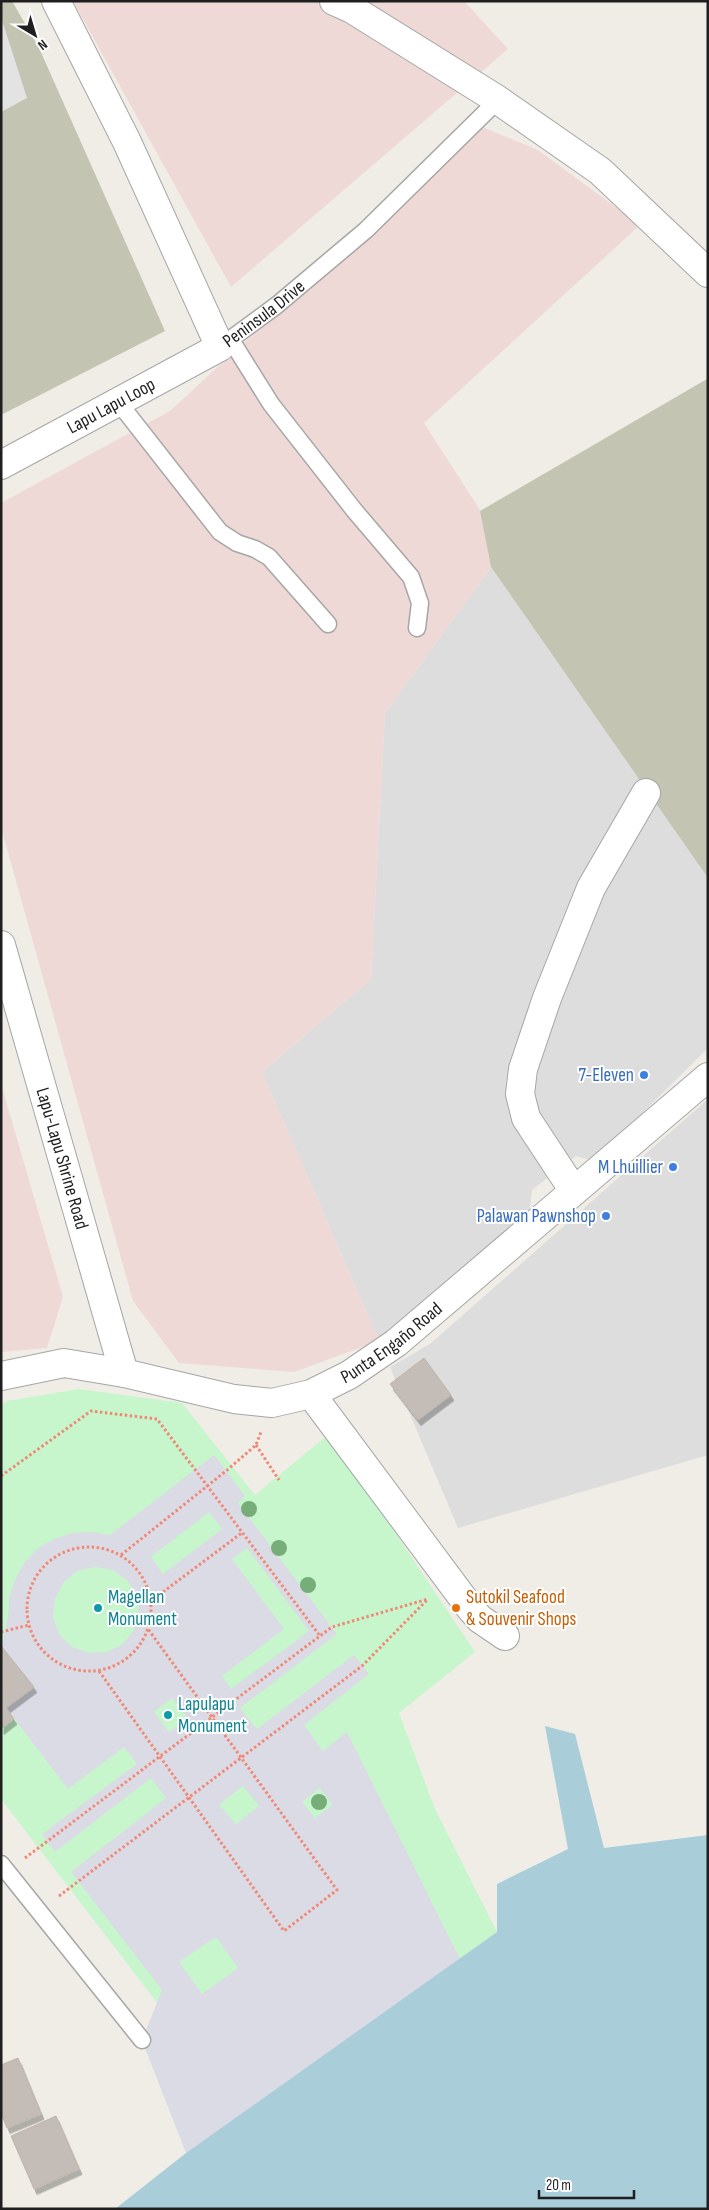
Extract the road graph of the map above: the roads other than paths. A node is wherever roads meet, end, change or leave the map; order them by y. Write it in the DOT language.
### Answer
graph roads {
  1 [pos="56,1"];
  2 [pos="334,1"];
  3 [pos="498,100"];
  4 [pos="708,274"];
  5 [pos="226,344"];
  6 [pos="119,403"];
  7 [pos="1,466"];
  8 [pos="328,624"];
  9 [pos="417,628"];
  10 [pos="646,792"];
  11 [pos="1,945"];
  12 [pos="708,1077"];
  13 [pos="574,1191"];
  14 [pos="124,1372"];
  15 [pos="1,1376"];
  16 [pos="311,1394"];
  17 [pos="505,1636"];
  18 [pos="4,1868"];
  19 [pos="142,2040"];
  1 -- 5 [label="street, Peninsula Drive"];
  2 -- 3 [label="street"];
  3 -- 4 [label="street"];
  3 -- 5 [label="lane, Peninsula Drive"];
  5 -- 6 [label="street, Lapu Lapu Loop"];
  5 -- 9 [label="lane"];
  6 -- 7 [label="street, Lapu Lapu Loop"];
  6 -- 8 [label="lane"];
  10 -- 13 [label="street"];
  11 -- 14 [label="street, Lapu-Lapu Shrine Road"];
  12 -- 13 [label="street, Punta Engaño Road"];
  13 -- 16 [label="street, Punta Engaño Road"];
  14 -- 15 [label="street, Punta Engaño Road"];
  14 -- 16 [label="street, Punta Engaño Road"];
  16 -- 17 [label="street"];
  18 -- 19 [label="lane"];
}
